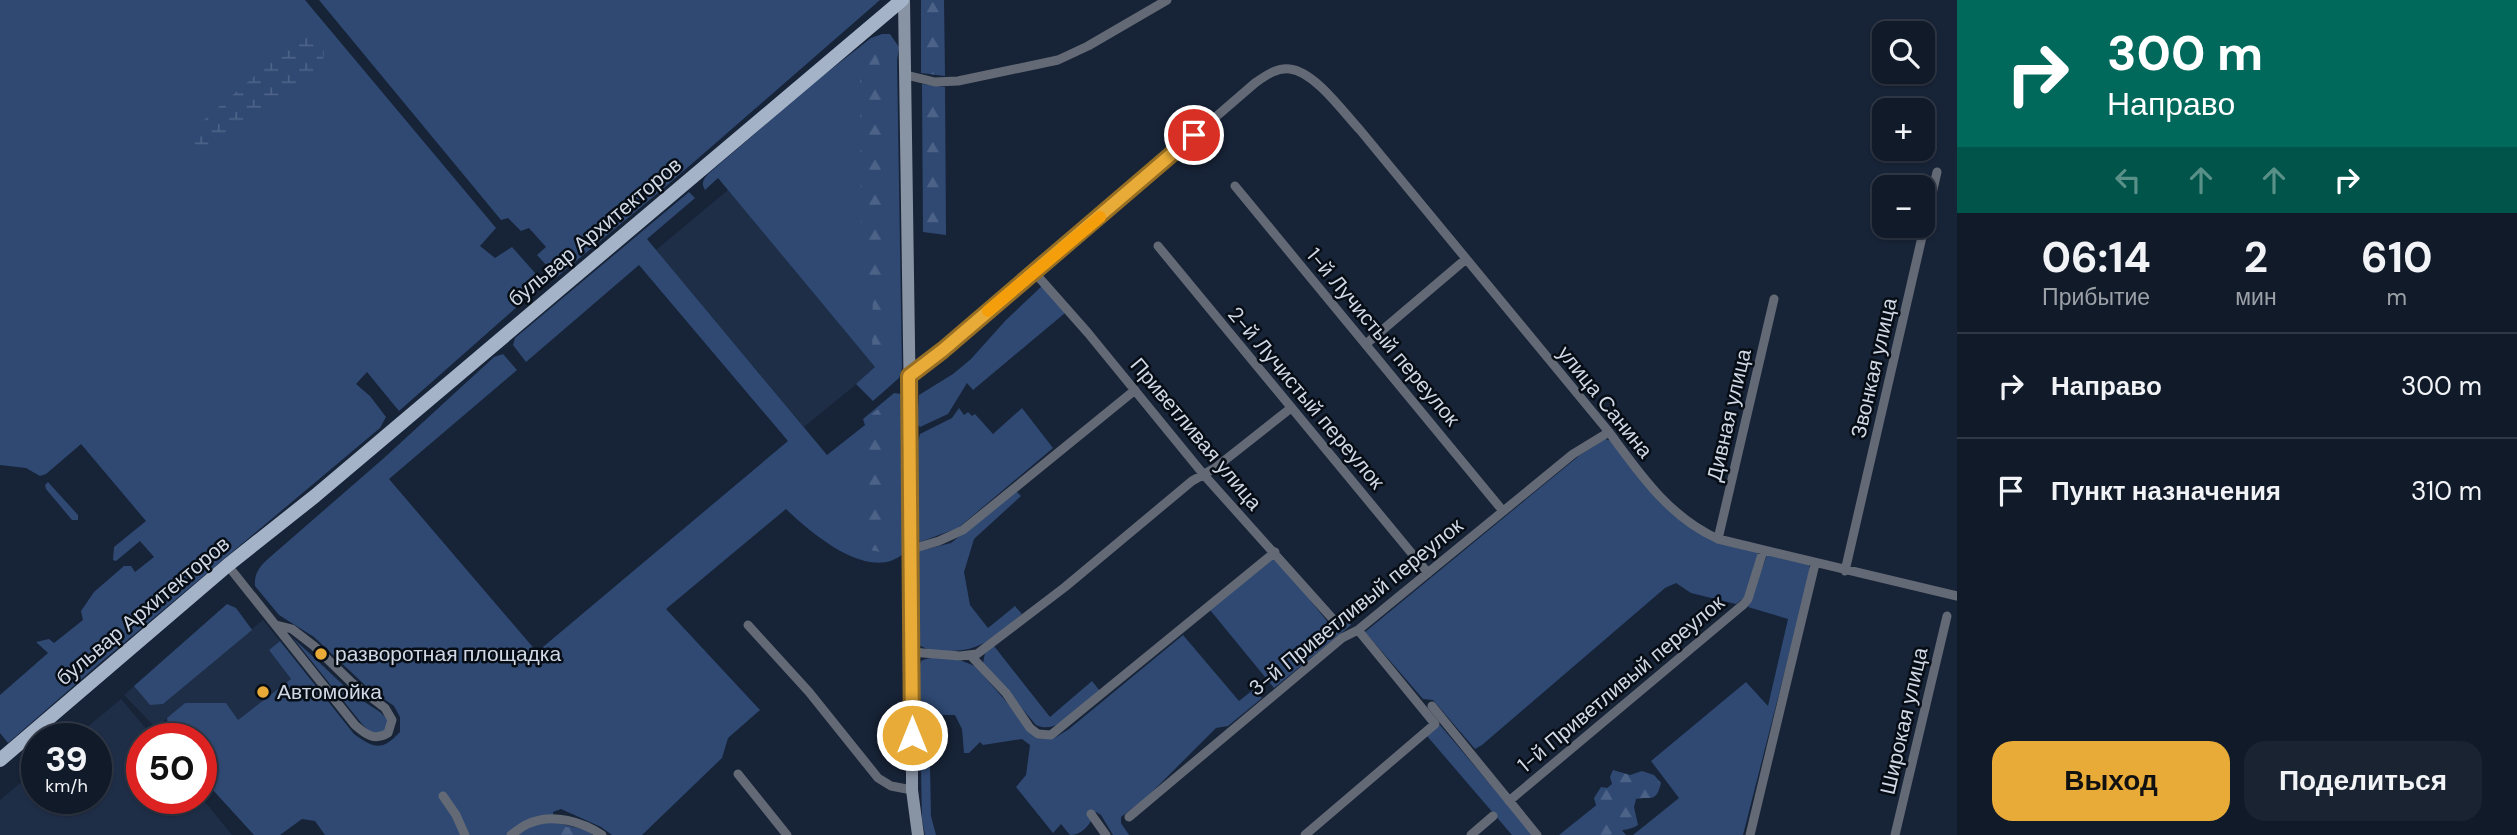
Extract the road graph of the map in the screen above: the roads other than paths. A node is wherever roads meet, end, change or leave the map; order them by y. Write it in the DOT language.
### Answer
graph roads {
  1 [pos="903,0"];
  2 [pos="1167,0"];
  3 [pos="906,75"];
  4 [pos="1937,172"];
  5 [pos="1235,186"];
  6 [pos="1158,246"];
  7 [pos="1466,259"];
  8 [pos="1035,273"];
  9 [pos="1774,299"];
  10 [pos="1366,344"];
  11 [pos="909,376"];
  12 [pos="1135,390"];
  13 [pos="1291,408"];
  14 [pos="1609,432"];
  15 [pos="1204,475"];
  16 [pos="1503,511"];
  17 [pos="1718,539"];
  18 [pos="912,549"];
  19 [pos="1763,551"];
  20 [pos="1275,552"];
  21 [pos="1815,564"];
  22 [pos="231,568"];
  23 [pos="1845,571"];
  24 [pos="1428,573"];
  25 [pos="1957,596"];
  26 [pos="1947,616"];
  27 [pos="1332,618"];
  28 [pos="276,625"];
  29 [pos="748,625"];
  30 [pos="1358,630"];
  31 [pos="912,652"];
  32 [pos="971,656"];
  33 [pos="1432,706"];
  34 [pos="55,723"];
  35 [pos="21,753"];
  36 [pos="0,760"];
  37 [pos="0,771"];
  38 [pos="738,774"];
  39 [pos="912,790"];
  40 [pos="443,796"];
  41 [pos="1509,801"];
  42 [pos="1091,814"];
  43 [pos="1493,816"];
  44 [pos="1129,817"];
  45 [pos="465,835"];
  46 [pos="511,835"];
  47 [pos="602,835"];
  48 [pos="787,835"];
  49 [pos="918,835"];
  50 [pos="1105,835"];
  51 [pos="1305,835"];
  52 [pos="1471,835"];
  53 [pos="1537,835"];
  54 [pos="1750,835"];
  55 [pos="1895,835"];
  1 -- 3 [label="main road"];
  1 -- 22 [label="main road, бульвар Архитекторов"];
  2 -- 3 [label="street"];
  3 -- 11 [label="main road"];
  4 -- 23 [label="street, Звонкая улица"];
  5 -- 10 [label="street, 1-й Лучистый переулок"];
  6 -- 13 [label="street, 2-й Лучистый переулок"];
  7 -- 8 [label="street, улица Санина"];
  7 -- 10 [label="street"];
  7 -- 14 [label="street, улица Санина"];
  8 -- 11 [label="street"];
  8 -- 12 [label="street, Приветливая улица"];
  9 -- 17 [label="street, Дивная улица"];
  10 -- 16 [label="street, 1-й Лучистый переулок"];
  11 -- 18 [label="main road"];
  12 -- 15 [label="street, Приветливая улица"];
  12 -- 18 [label="street"];
  13 -- 15 [label="street"];
  13 -- 24 [label="street, 2-й Лучистый переулок"];
  14 -- 16 [label="street, 3-й Приветливый переулок"];
  14 -- 17 [label="street, улица Санина"];
  15 -- 20 [label="street, Приветливая улица"];
  15 -- 32 [label="street"];
  16 -- 24 [label="street, 3-й Приветливый переулок"];
  17 -- 19 [label="street, улица Санина"];
  18 -- 31 [label="main road"];
  19 -- 21 [label="street, улица Санина"];
  19 -- 41 [label="street, 1-й Приветливый переулок"];
  20 -- 27 [label="street, Приветливая улица"];
  20 -- 32 [label="street"];
  21 -- 23 [label="street, улица Санина"];
  21 -- 54 [label="street"];
  22 -- 28 [label="street"];
  22 -- 34 [label="main road, бульвар Архитекторов"];
  22 -- 36 [label="main road, бульвар Архитекторов"];
  23 -- 25 [label="street, улица Санина"];
  24 -- 30 [label="street, 3-й Приветливый переулок"];
  26 -- 55 [label="street, Широкая улица"];
  28 -- 28 [label="street"];
  29 -- 39 [label="street"];
  30 -- 44 [label="street, 3-й Приветливый переулок"];
  30 -- 51 [label="street"];
  31 -- 32 [label="street"];
  31 -- 39 [label="main road"];
  33 -- 41 [label="street"];
  35 -- 37 [label="main road, бульвар Архитекторов"];
  38 -- 48 [label="street"];
  39 -- 49 [label="main road"];
  40 -- 45 [label="street"];
  41 -- 53 [label="street"];
  42 -- 50 [label="street"];
  43 -- 52 [label="street"];
  46 -- 47 [label="street"];
}
